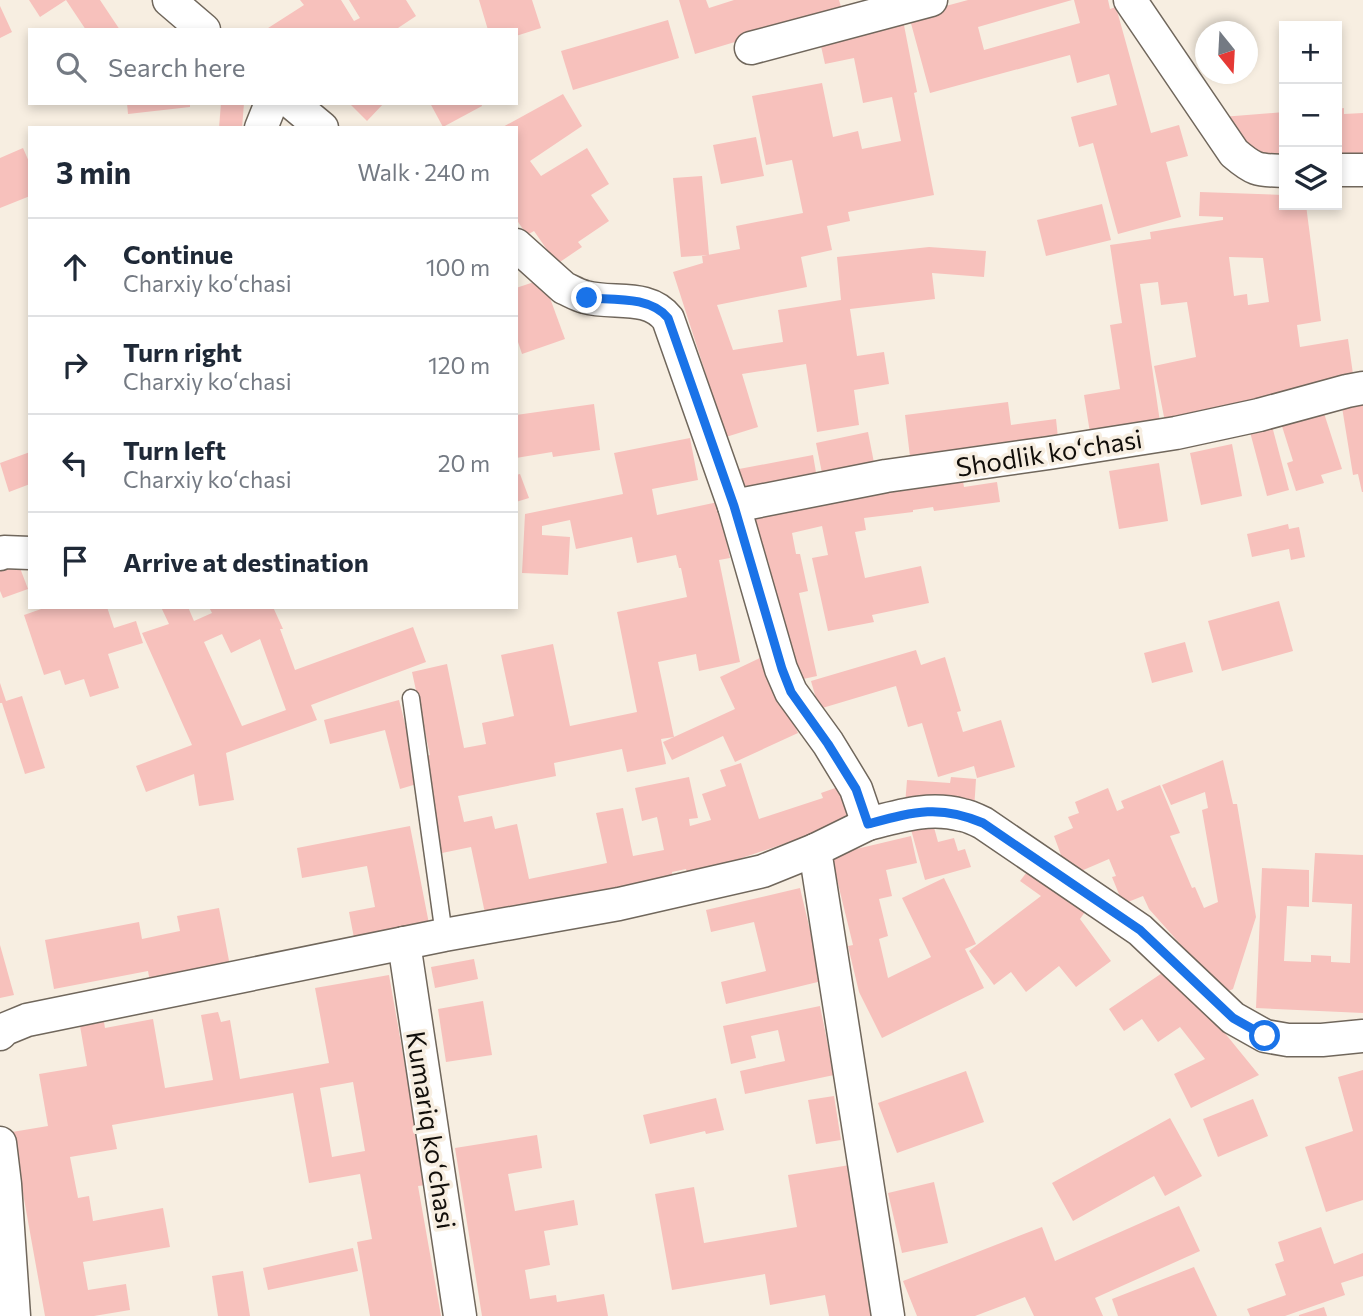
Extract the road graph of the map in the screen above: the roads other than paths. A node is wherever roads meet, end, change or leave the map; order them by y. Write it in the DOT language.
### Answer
graph roads {
  1 [pos="169,0"];
  2 [pos="931,0"];
  3 [pos="1130,0"];
  4 [pos="202,28"];
  5 [pos="751,48"];
  6 [pos="270,105"];
  7 [pos="294,105"];
  8 [pos="262,126"];
  9 [pos="320,126"];
  10 [pos="1279,170"];
  11 [pos="1342,170"];
  12 [pos="1363,170"];
  13 [pos="518,247"];
  14 [pos="1363,388"];
  15 [pos="734,506"];
  16 [pos="411,698"];
  17 [pos="868,824"];
  18 [pos="815,850"];
  19 [pos="444,935"];
  20 [pos="404,943"];
  21 [pos="0,1034"];
  22 [pos="1363,1036"];
  23 [pos="0,1143"];
  24 [pos="14,1316"];
  25 [pos="460,1316"];
  26 [pos="888,1316"];
  1 -- 4 [label="street"];
  2 -- 5 [label="street"];
  3 -- 10 [label="street"];
  6 -- 8 [label="street"];
  7 -- 9 [label="street"];
  11 -- 12 [label="street"];
  13 -- 15 [label="street"];
  14 -- 15 [label="street, Shodlik koʻchasi"];
  15 -- 17 [label="street"];
  16 -- 19 [label="lane"];
  17 -- 18 [label="street"];
  17 -- 22 [label="street"];
  18 -- 19 [label="street"];
  18 -- 26 [label="street"];
  19 -- 20 [label="street"];
  20 -- 21 [label="street"];
  20 -- 25 [label="street, Kumariq koʻchasi"];
  23 -- 24 [label="street"];
}
